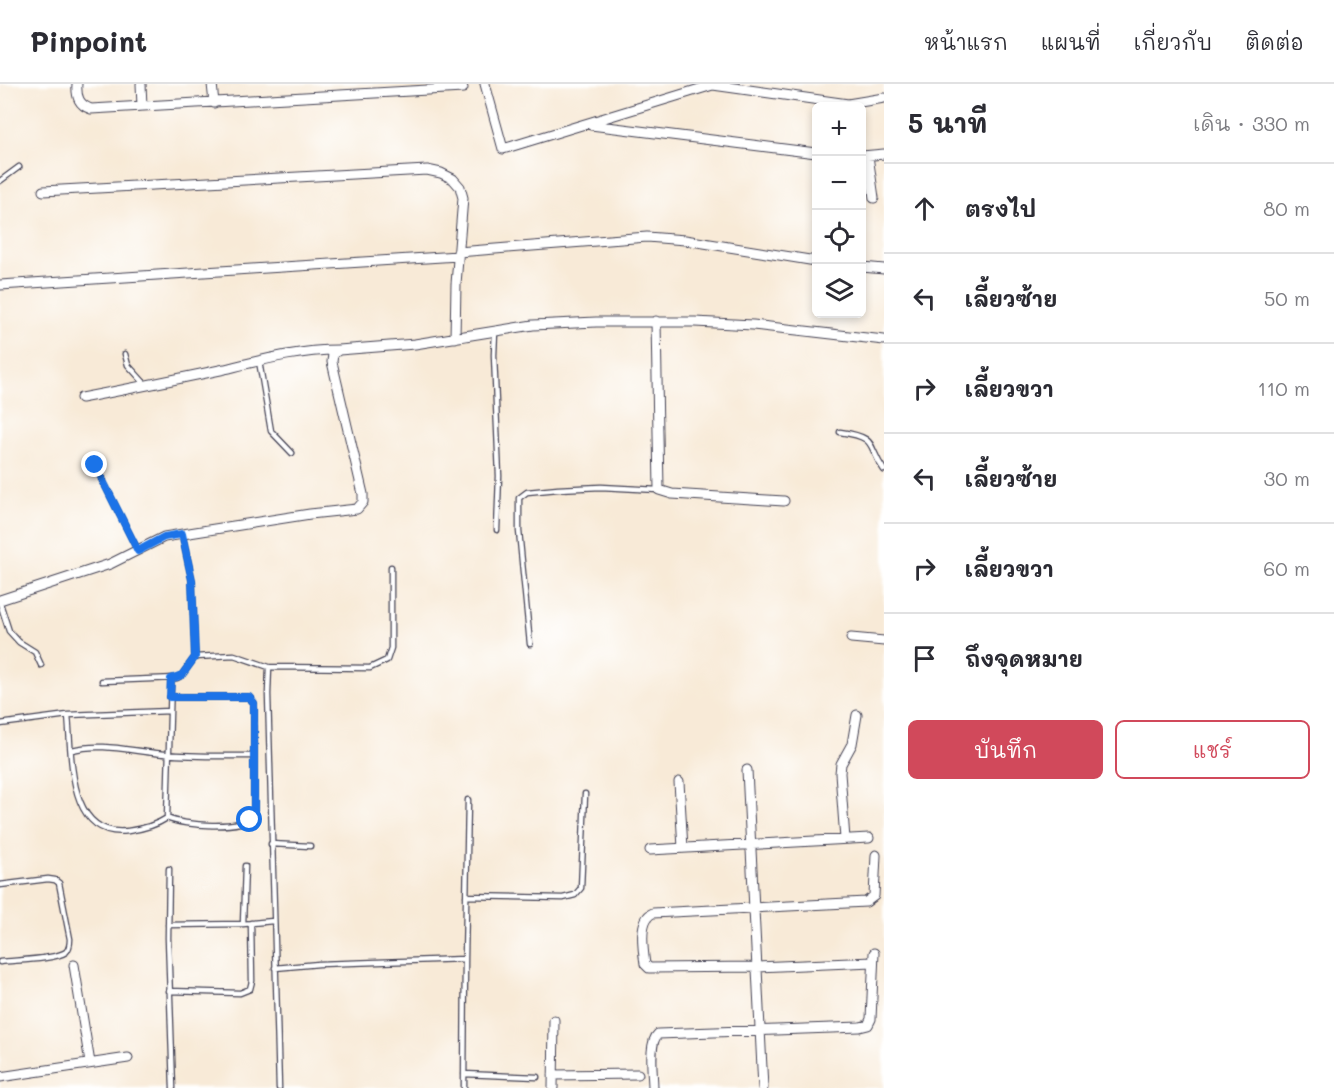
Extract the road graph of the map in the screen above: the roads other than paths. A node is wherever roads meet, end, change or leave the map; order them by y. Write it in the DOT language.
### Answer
graph roads {
  1 [pos="76,84"];
  2 [pos="141,84"];
  3 [pos="212,84"];
  4 [pos="485,84"];
  5 [pos="715,84"];
  6 [pos="463,88"];
  7 [pos="884,98"];
  8 [pos="829,102"];
  9 [pos="863,102"];
  10 [pos="213,103"];
  11 [pos="142,106"];
  12 [pos="586,124"];
  13 [pos="812,152"];
  14 [pos="884,154"];
  15 [pos="866,156"];
  16 [pos="866,161"];
  17 [pos="19,167"];
  18 [pos="0,181"];
  19 [pos="43,191"];
  20 [pos="874,198"];
  21 [pos="458,254"];
  22 [pos="812,260"];
  23 [pos="866,267"];
  24 [pos="884,269"];
  25 [pos="0,285"];
  26 [pos="656,321"];
  27 [pos="495,331"];
  28 [pos="454,338"];
  29 [pos="884,340"];
  30 [pos="339,350"];
  31 [pos="124,354"];
  32 [pos="259,361"];
  33 [pos="147,386"];
  34 [pos="81,398"];
  35 [pos="840,432"];
  36 [pos="292,453"];
  37 [pos="95,465"];
  38 [pos="884,470"];
  39 [pos="659,490"];
  40 [pos="784,501"];
  41 [pos="497,530"];
  42 [pos="182,534"];
  43 [pos="138,551"];
  44 [pos="391,567"];
  45 [pos="0,602"];
  46 [pos="851,638"];
  47 [pos="884,641"];
  48 [pos="530,644"];
  49 [pos="195,657"];
  50 [pos="41,665"];
  51 [pos="269,667"];
  52 [pos="171,679"];
  53 [pos="102,681"];
  54 [pos="170,697"];
  55 [pos="170,711"];
  56 [pos="68,715"];
  57 [pos="857,715"];
  58 [pos="0,724"];
  59 [pos="72,750"];
  60 [pos="169,755"];
  61 [pos="254,756"];
  62 [pos="747,770"];
  63 [pos="679,782"];
  64 [pos="585,794"];
  65 [pos="468,800"];
  66 [pos="167,818"];
  67 [pos="869,838"];
  68 [pos="845,839"];
  69 [pos="271,844"];
  70 [pos="751,845"];
  71 [pos="310,846"];
  72 [pos="683,848"];
  73 [pos="650,849"];
  74 [pos="876,855"];
  75 [pos="245,866"];
  76 [pos="168,868"];
  77 [pos="0,885"];
  78 [pos="466,896"];
  79 [pos="754,908"];
  80 [pos="273,921"];
  81 [pos="251,923"];
  82 [pos="243,924"];
  83 [pos="168,925"];
  84 [pos="465,959"];
  85 [pos="0,962"];
  86 [pos="74,965"];
  87 [pos="757,967"];
  88 [pos="275,968"];
  89 [pos="169,991"];
  90 [pos="554,1020"];
  91 [pos="760,1030"];
  92 [pos="128,1058"];
  93 [pos="90,1063"];
  94 [pos="464,1074"];
  95 [pos="638,1074"];
  96 [pos="554,1075"];
  97 [pos="0,1077"];
  98 [pos="537,1077"];
  99 [pos="173,1088"];
  100 [pos="279,1088"];
  101 [pos="464,1088"];
  102 [pos="553,1088"];
  103 [pos="653,1088"];
  104 [pos="763,1088"];
  1 -- 11 [label="street"];
  2 -- 11 [label="street"];
  3 -- 10 [label="street"];
  4 -- 12 [label="street"];
  5 -- 8 [label="street"];
  5 -- 12 [label="street"];
  6 -- 10 [label="street"];
  7 -- 9 [label="street"];
  10 -- 11 [label="street"];
  12 -- 13 [label="street"];
  14 -- 15 [label="street"];
  16 -- 20 [label="street"];
  17 -- 18 [label="lane"];
  19 -- 21 [label="street"];
  21 -- 22 [label="street"];
  21 -- 25 [label="street"];
  21 -- 28 [label="street"];
  23 -- 24 [label="street"];
  26 -- 27 [label="street"];
  26 -- 29 [label="street"];
  26 -- 39 [label="street"];
  27 -- 28 [label="street"];
  27 -- 41 [label="lane"];
  28 -- 30 [label="street"];
  30 -- 32 [label="street"];
  30 -- 42 [label="street"];
  31 -- 33 [label="lane"];
  32 -- 33 [label="street"];
  32 -- 36 [label="lane"];
  33 -- 34 [label="street"];
  35 -- 38 [label="lane"];
  37 -- 43 [label="lane"];
  39 -- 40 [label="street"];
  39 -- 48 [label="lane"];
  42 -- 43 [label="street"];
  42 -- 49 [label="lane"];
  43 -- 45 [label="street"];
  44 -- 51 [label="lane"];
  45 -- 50 [label="lane"];
  46 -- 47 [label="street"];
  49 -- 51 [label="lane"];
  49 -- 52 [label="lane"];
  51 -- 69 [label="lane"];
  52 -- 53 [label="lane"];
  52 -- 54 [label="lane"];
  54 -- 55 [label="lane"];
  54 -- 61 [label="lane"];
  55 -- 56 [label="lane"];
  55 -- 60 [label="lane"];
  56 -- 58 [label="lane"];
  56 -- 59 [label="lane"];
  57 -- 68 [label="street"];
  59 -- 60 [label="lane"];
  59 -- 66 [label="lane"];
  60 -- 61 [label="lane"];
  60 -- 66 [label="lane"];
  61 -- 66 [label="lane"];
  62 -- 70 [label="street"];
  63 -- 72 [label="street"];
  64 -- 78 [label="lane"];
  65 -- 78 [label="lane"];
  67 -- 68 [label="street"];
  68 -- 70 [label="street"];
  69 -- 71 [label="lane"];
  69 -- 80 [label="lane"];
  70 -- 72 [label="street"];
  70 -- 79 [label="street"];
  72 -- 73 [label="street"];
  74 -- 79 [label="street"];
  75 -- 82 [label="lane"];
  76 -- 83 [label="lane"];
  77 -- 85 [label="lane"];
  78 -- 84 [label="lane"];
  79 -- 87 [label="street"];
  79 -- 87 [label="street"];
  80 -- 81 [label="lane"];
  80 -- 88 [label="lane"];
  81 -- 82 [label="lane"];
  81 -- 89 [label="lane"];
  82 -- 83 [label="lane"];
  83 -- 89 [label="lane"];
  84 -- 88 [label="lane"];
  84 -- 94 [label="lane"];
  86 -- 93 [label="street"];
  87 -- 91 [label="street"];
  87 -- 91 [label="street"];
  88 -- 100 [label="lane"];
  89 -- 99 [label="lane"];
  90 -- 96 [label="street"];
  91 -- 103 [label="street"];
  91 -- 104 [label="street"];
  92 -- 93 [label="street"];
  93 -- 97 [label="street"];
  94 -- 98 [label="lane"];
  94 -- 101 [label="lane"];
  95 -- 96 [label="street"];
  96 -- 102 [label="street"];
}
